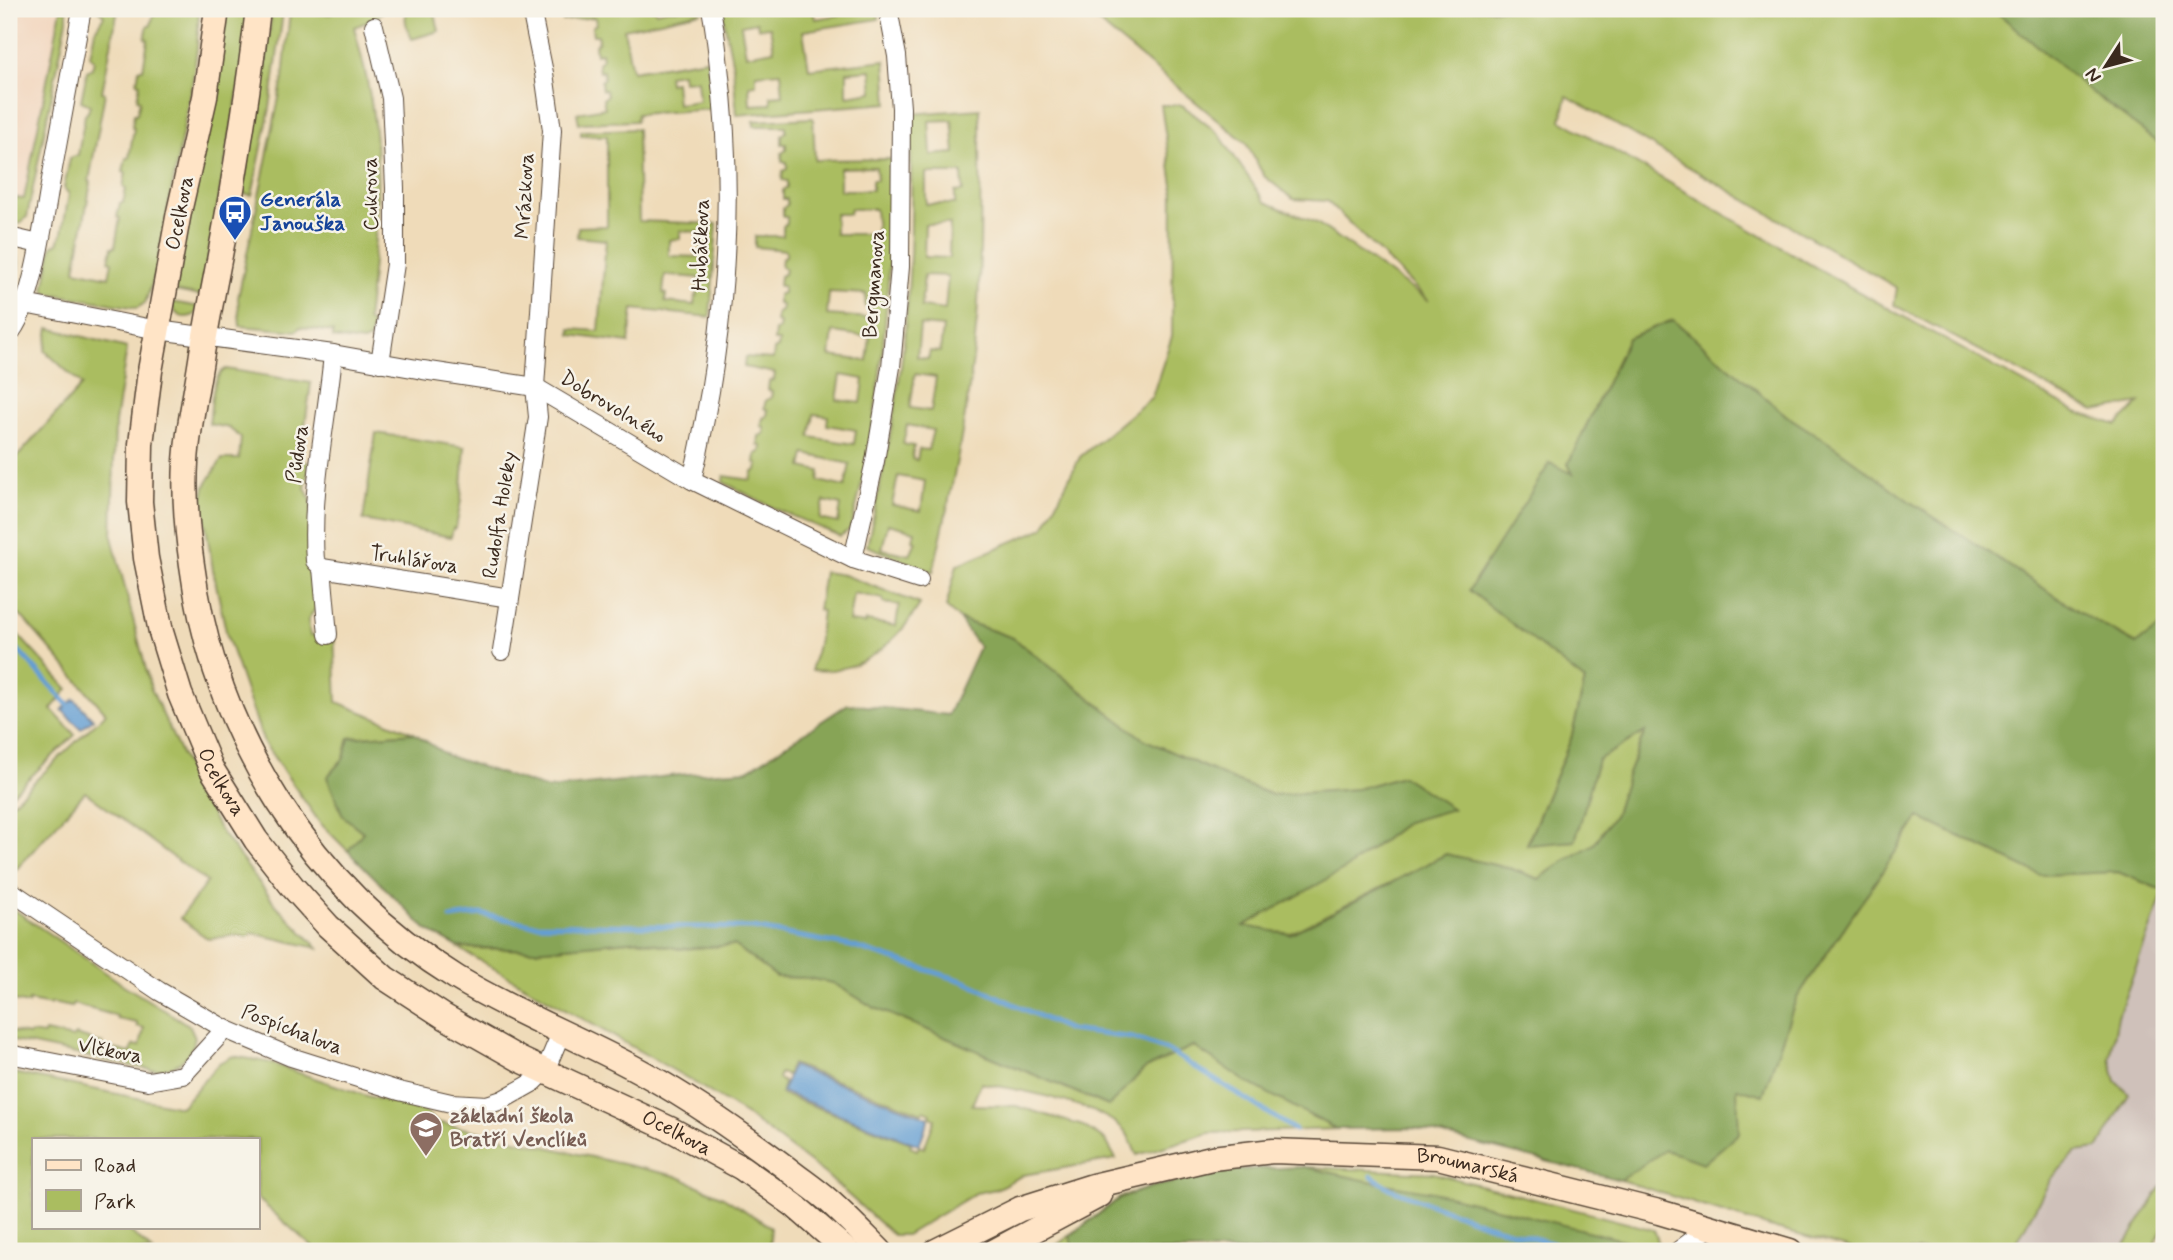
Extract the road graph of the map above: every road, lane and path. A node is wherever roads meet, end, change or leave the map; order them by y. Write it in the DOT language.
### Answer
graph roads {
  1 [pos="82,9"];
  2 [pos="216,9"];
  3 [pos="258,9"];
  4 [pos="531,9"];
  5 [pos="712,9"];
  6 [pos="888,9"];
  7 [pos="374,26"];
  8 [pos="9,237"];
  9 [pos="39,244"];
  10 [pos="17,302"];
  11 [pos="158,330"];
  12 [pos="9,334"];
  13 [pos="213,338"];
  14 [pos="333,354"];
  15 [pos="380,363"];
  16 [pos="535,387"];
  17 [pos="692,480"];
  18 [pos="853,559"];
  19 [pos="318,564"];
  20 [pos="919,580"];
  21 [pos="510,598"];
  22 [pos="328,635"];
  23 [pos="502,650"];
  24 [pos="9,890"];
  25 [pos="225,1029"];
  26 [pos="561,1032"];
  27 [pos="9,1054"];
  28 [pos="545,1071"];
  29 [pos="1137,1174"];
  30 [pos="822,1228"];
  31 [pos="1709,1228"];
  32 [pos="835,1251"];
  33 [pos="847,1251"];
  34 [pos="880,1251"];
  35 [pos="936,1251"];
  36 [pos="996,1251"];
  37 [pos="1678,1251"];
  38 [pos="1790,1251"];
  1 -- 9 [label="street"];
  2 -- 11 [label="street, Ocelkova"];
  3 -- 13 [label="street, Ocelkova"];
  4 -- 16 [label="street, Mrázkova"];
  5 -- 17 [label="street, Hubáčkova"];
  6 -- 18 [label="street, Bergmanova"];
  7 -- 15 [label="street, Cukrova"];
  8 -- 9 [label="street"];
  9 -- 10 [label="street"];
  10 -- 11 [label="street"];
  10 -- 12 [label="street"];
  11 -- 13 [label="street"];
  11 -- 28 [label="street, Ocelkova"];
  13 -- 14 [label="street, Dobrovolného"];
  13 -- 26 [label="street, Ocelkova"];
  14 -- 15 [label="street, Dobrovolného"];
  14 -- 19 [label="street, Půdova"];
  15 -- 16 [label="street, Dobrovolného"];
  16 -- 17 [label="street, Dobrovolného"];
  16 -- 21 [label="street, Rudolfa Holeky"];
  17 -- 18 [label="street, Dobrovolného"];
  18 -- 20 [label="street, Dobrovolného"];
  19 -- 21 [label="street, Truhlářova"];
  19 -- 22 [label="street, Půdova"];
  21 -- 23 [label="street, Rudolfa Holeky"];
  24 -- 25 [label="street, Pospíchalova"];
  25 -- 27 [label="street, Vlčkova"];
  25 -- 28 [label="street, Pospíchalova"];
  26 -- 28 [label="street"];
  26 -- 34 [label="street, Ocelkova"];
  28 -- 30 [label="street, Ocelkova"];
  29 -- 31 [label="street, Broumarská"];
  29 -- 35 [label="street, Broumarská"];
  29 -- 36 [label="street, Broumarská"];
  30 -- 32 [label="street"];
  30 -- 33 [label="street, Ocelkova"];
  31 -- 37 [label="street"];
  31 -- 38 [label="street, Broumarská"];
}
